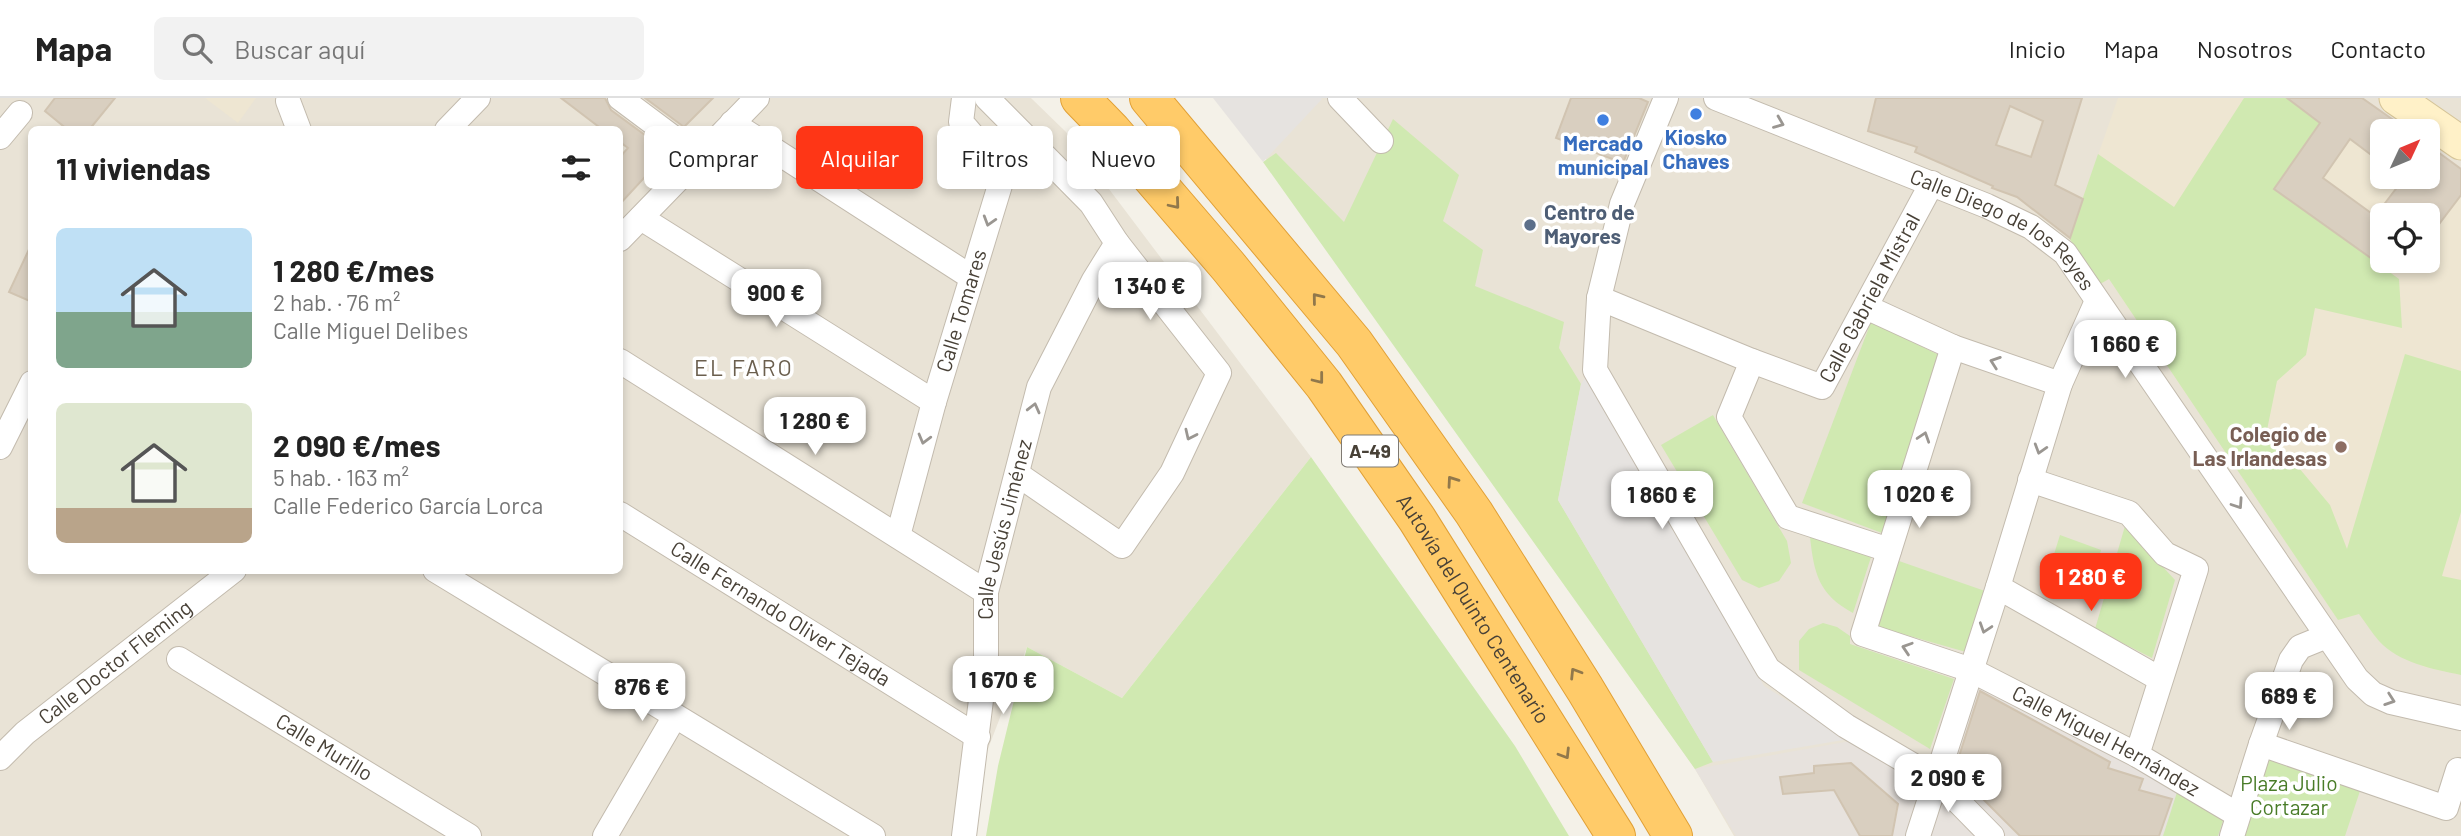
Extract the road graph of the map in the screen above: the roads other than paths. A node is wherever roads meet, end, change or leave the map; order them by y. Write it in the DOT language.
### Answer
graph roads {
  1 [pos="478,98"];
  2 [pos="620,98"];
  3 [pos="757,98"];
  4 [pos="964,98"];
  5 [pos="987,98"];
  6 [pos="1080,98"];
  7 [pos="1149,98"];
  8 [pos="1340,98"];
  9 [pos="1666,98"];
  10 [pos="1716,98"];
  11 [pos="2396,98"];
  12 [pos="288,101"];
  13 [pos="20,113"];
  14 [pos="732,123"];
  15 [pos="297,126"];
  16 [pos="451,126"];
  17 [pos="657,126"];
  18 [pos="729,126"];
  19 [pos="0,137"];
  20 [pos="1381,141"];
  21 [pos="2461,143"];
  22 [pos="1932,183"];
  23 [pos="669,189"];
  24 [pos="641,218"];
  25 [pos="623,236"];
  26 [pos="1117,243"];
  27 [pos="971,277"];
  28 [pos="1599,298"];
  29 [pos="2097,301"];
  30 [pos="1866,307"];
  31 [pos="1953,347"];
  32 [pos="1752,361"];
  33 [pos="623,363"];
  34 [pos="2060,384"];
  35 [pos="28,391"];
  36 [pos="934,402"];
  37 [pos="0,447"];
  38 [pos="1017,474"];
  39 [pos="2030,480"];
  40 [pos="623,516"];
  41 [pos="898,537"];
  42 [pos="1889,550"];
  43 [pos="229,574"];
  44 [pos="442,574"];
  45 [pos="1998,587"];
  46 [pos="986,592"];
  47 [pos="2327,636"];
  48 [pos="179,659"];
  49 [pos="1972,670"];
  50 [pos="2160,679"];
  51 [pos="676,716"];
  52 [pos="2461,718"];
  53 [pos="978,737"];
  54 [pos="2260,744"];
  55 [pos="2137,755"];
  56 [pos="0,758"];
  57 [pos="2458,770"];
  58 [pos="1936,779"];
  59 [pos="2235,825"];
  60 [pos="469,836"];
  61 [pos="605,836"];
  62 [pos="873,836"];
  63 [pos="964,836"];
  64 [pos="1616,836"];
  65 [pos="1673,836"];
  66 [pos="1918,836"];
  67 [pos="1992,836"];
  1 -- 16 [label="street"];
  2 -- 17 [label="street"];
  3 -- 14 [label="street"];
  4 -- 27 [label="street, Calle Tomares, one-way"];
  5 -- 26 [label="street"];
  6 -- 64 [label="highway, Autovía del Quinto Centenario / A-49, one-way"];
  65 -- 7 [label="highway, A-49, one-way"];
  8 -- 20 [label="street"];
  9 -- 28 [label="street"];
  10 -- 22 [label="street, Calle Diego de los Reyes, one-way"];
  11 -- 21 [label="main road"];
  12 -- 15 [label="street"];
  13 -- 19 [label="street"];
  14 -- 18 [label="street"];
  14 -- 27 [label="street"];
  22 -- 29 [label="street, Calle Diego de los Reyes"];
  22 -- 30 [label="street, Calle Gabriela Mistral"];
  23 -- 24 [label="street"];
  24 -- 25 [label="street"];
  24 -- 36 [label="street"];
  38 -- 26 [label="street, Calle Jesús Jiménez, one-way"];
  26 -- 38 [label="street, one-way"];
  27 -- 36 [label="street, Calle Tomares"];
  28 -- 32 [label="street, Calle Gabriela Mistral"];
  28 -- 58 [label="street"];
  29 -- 34 [label="street"];
  29 -- 47 [label="street, Calle Diego de los Reyes, one-way"];
  30 -- 31 [label="street"];
  30 -- 32 [label="street, Calle Gabriela Mistral"];
  34 -- 31 [label="street, one-way"];
  42 -- 31 [label="street, one-way"];
  32 -- 42 [label="street"];
  33 -- 41 [label="street"];
  34 -- 39 [label="street, one-way"];
  35 -- 37 [label="street"];
  36 -- 41 [label="street, Calle Tomares, one-way"];
  38 -- 46 [label="street, Calle Jesús Jiménez"];
  39 -- 45 [label="street"];
  39 -- 50 [label="street"];
  40 -- 53 [label="street, Calle Fernando Oliver Tejada"];
  41 -- 46 [label="street"];
  49 -- 42 [label="street, Calle Miguel Hernández, one-way"];
  43 -- 56 [label="street, Calle Doctor Fleming"];
  44 -- 51 [label="street"];
  45 -- 49 [label="street, one-way"];
  45 -- 50 [label="street"];
  46 -- 53 [label="street, Calle Jesús Jiménez"];
  47 -- 52 [label="street, Calle Diego de los Reyes, one-way"];
  47 -- 54 [label="street"];
  48 -- 60 [label="street, Calle Murillo"];
  49 -- 55 [label="street, Calle Miguel Hernández"];
  49 -- 58 [label="street"];
  50 -- 55 [label="street"];
  51 -- 61 [label="street"];
  51 -- 62 [label="street"];
  53 -- 63 [label="street, Calle Jesús Jiménez"];
  54 -- 57 [label="street"];
  54 -- 59 [label="street"];
  55 -- 59 [label="street, Calle Miguel Hernández"];
  58 -- 66 [label="street"];
  58 -- 67 [label="street"];
}
